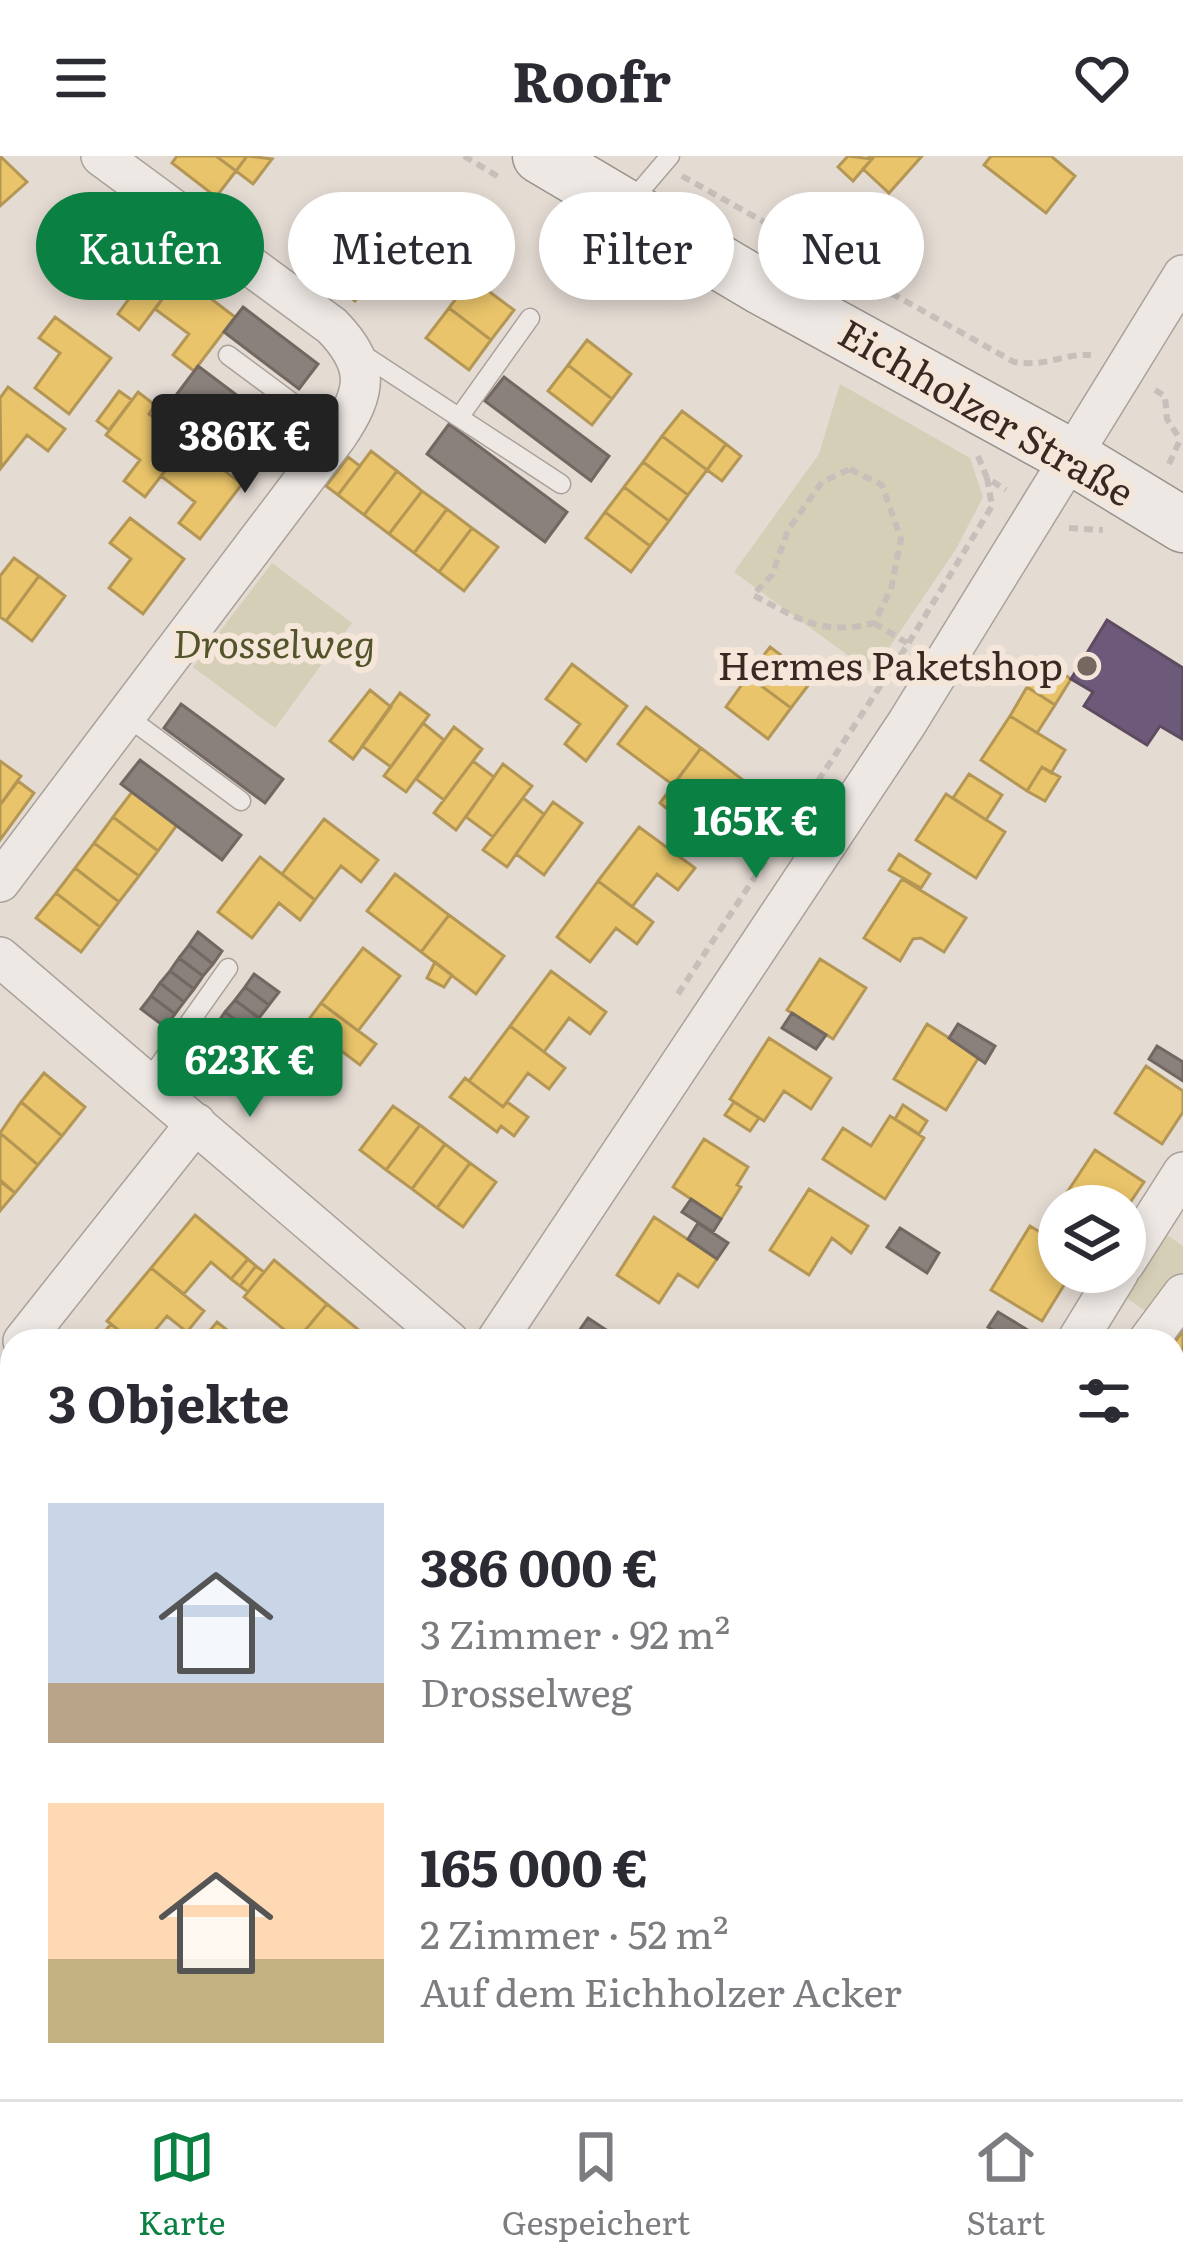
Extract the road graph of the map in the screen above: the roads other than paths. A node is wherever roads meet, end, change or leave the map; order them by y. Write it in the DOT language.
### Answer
graph roads {
  1 [pos="101,156"];
  2 [pos="540,156"];
  3 [pos="592,156"];
  4 [pos="651,179"];
  5 [pos="1183,275"];
  6 [pos="530,318"];
  7 [pos="355,350"];
  8 [pos="228,355"];
  9 [pos="460,416"];
  10 [pos="337,436"];
  11 [pos="1077,445"];
  12 [pos="561,484"];
  13 [pos="1183,488"];
  14 [pos="1183,525"];
  15 [pos="125,715"];
  16 [pos="241,801"];
  17 [pos="0,882"];
  18 [pos="0,957"];
  19 [pos="228,968"];
  20 [pos="148,1081"];
  21 [pos="196,1123"];
  22 [pos="1183,1172"];
  23 [pos="1169,1223"];
  24 [pos="1146,1244"];
  25 [pos="1106,1293"];
  26 [pos="1183,1294"];
  27 [pos="33,1329"];
  28 [pos="435,1329"];
  29 [pos="504,1329"];
  30 [pos="1084,1329"];
  31 [pos="1157,1329"];
  1 -- 7 [label="street"];
  2 -- 4 [label="main road, Eichholzer Straße"];
  3 -- 4 [label="main road, Eichholzer Straße"];
  4 -- 11 [label="main road, Eichholzer Straße"];
  5 -- 11 [label="street"];
  6 -- 9 [label="lane"];
  7 -- 9 [label="lane"];
  7 -- 10 [label="street"];
  8 -- 10 [label="lane"];
  9 -- 12 [label="lane"];
  10 -- 15 [label="street"];
  11 -- 13 [label="main road, Eichholzer Straße"];
  11 -- 14 [label="main road, Eichholzer Straße"];
  11 -- 29 [label="street"];
  15 -- 16 [label="lane"];
  15 -- 17 [label="street"];
  18 -- 20 [label="street"];
  19 -- 20 [label="lane"];
  20 -- 21 [label="street"];
  21 -- 27 [label="street"];
  21 -- 28 [label="street"];
  22 -- 23 [label="street"];
  23 -- 24 [label="street"];
  25 -- 30 [label="street"];
  26 -- 31 [label="street"];
}
